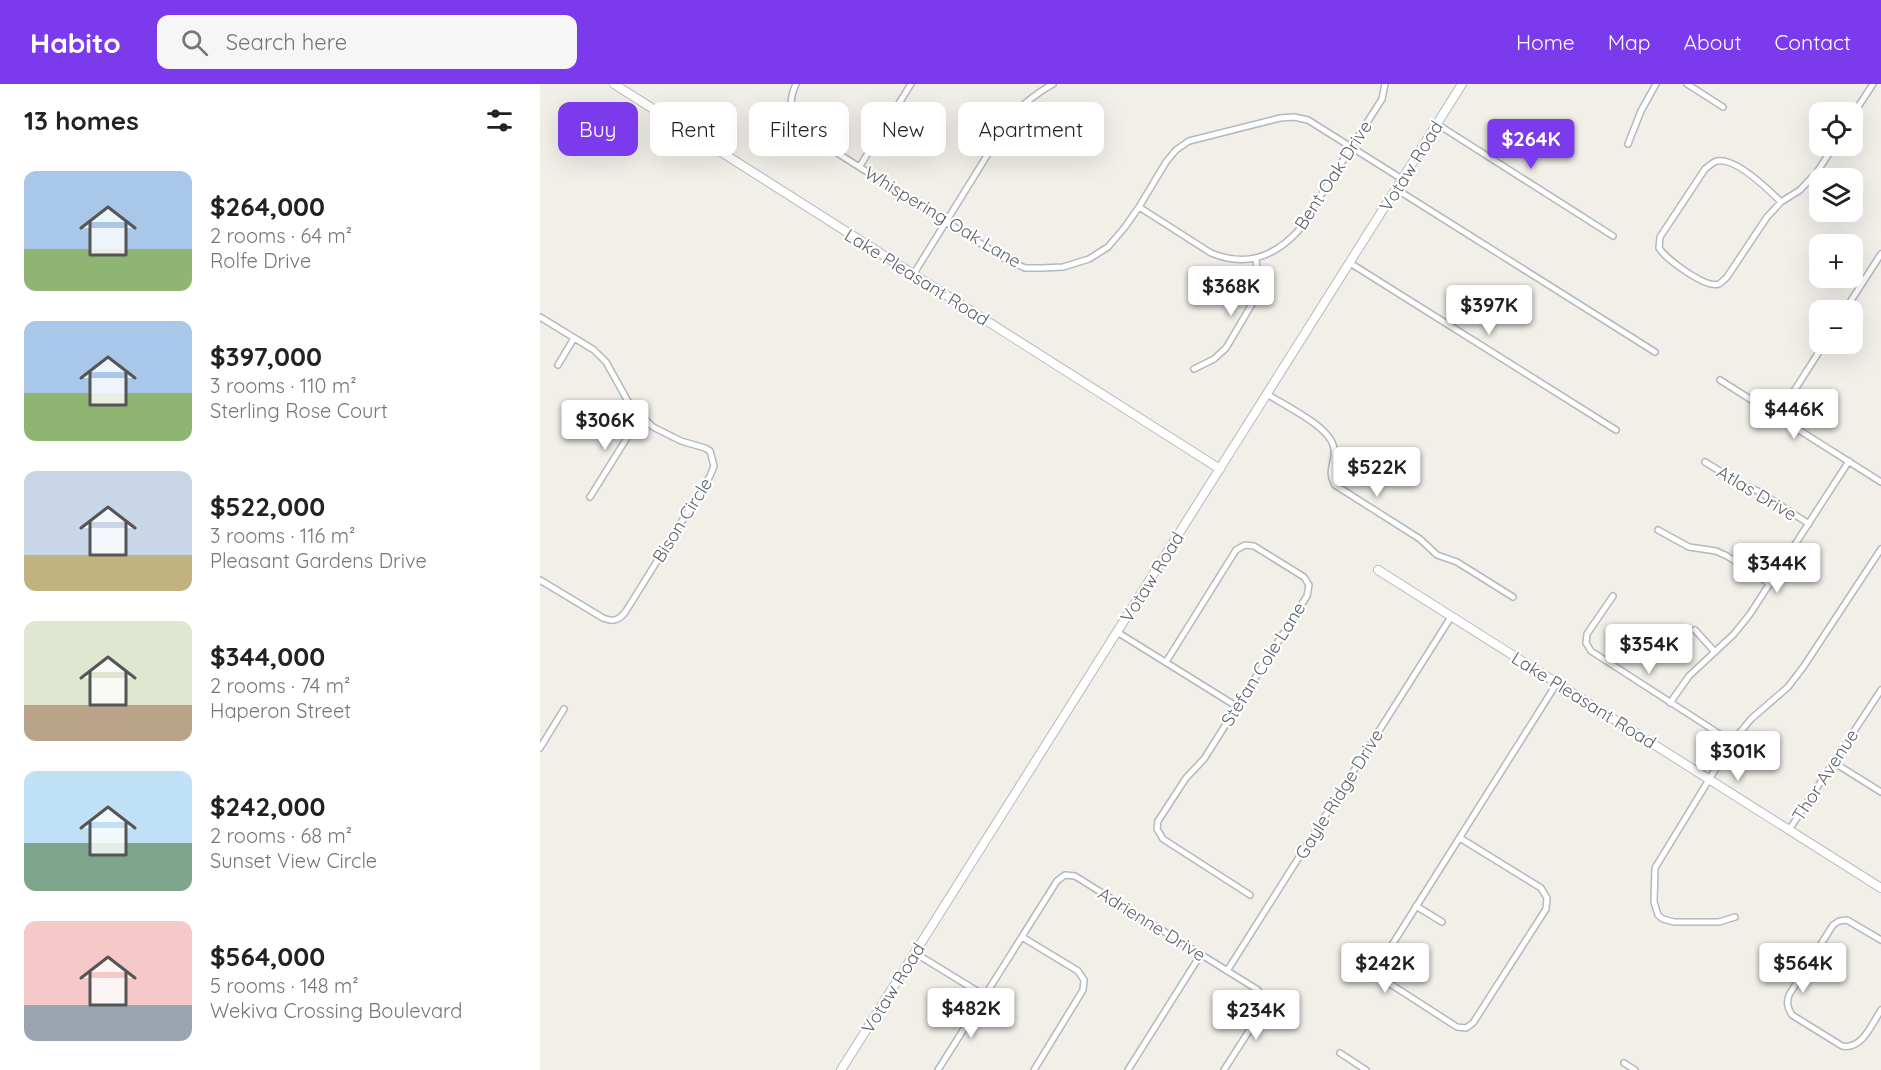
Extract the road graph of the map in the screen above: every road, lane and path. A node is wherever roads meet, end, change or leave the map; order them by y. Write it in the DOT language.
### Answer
graph roads {
  1 [pos="614,84"];
  2 [pos="796,84"];
  3 [pos="911,84"];
  4 [pos="1053,84"];
  5 [pos="1385,84"];
  6 [pos="1462,84"];
  7 [pos="1656,84"];
  8 [pos="1687,84"];
  9 [pos="1874,84"];
  10 [pos="1862,102"];
  11 [pos="1723,107"];
  12 [pos="1437,124"];
  13 [pos="1628,144"];
  14 [pos="1352,147"];
  15 [pos="1827,156"];
  16 [pos="860,166"];
  17 [pos="1402,179"];
  18 [pos="1396,189"];
  19 [pos="1781,202"];
  20 [pos="1139,207"];
  21 [pos="946,222"];
  22 [pos="1613,236"];
  23 [pos="1881,254"];
  24 [pos="1256,259"];
  25 [pos="1350,263"];
  26 [pos="913,275"];
  27 [pos="1851,300"];
  28 [pos="540,317"];
  29 [pos="574,338"];
  30 [pos="1655,352"];
  31 [pos="1818,354"];
  32 [pos="558,365"];
  33 [pos="1194,369"];
  34 [pos="1720,380"];
  35 [pos="1267,394"];
  36 [pos="1778,416"];
  37 [pos="640,417"];
  38 [pos="1616,429"];
  39 [pos="1849,461"];
  40 [pos="1705,462"];
  41 [pos="1220,469"];
  42 [pos="1881,482"];
  43 [pos="590,497"];
  44 [pos="1809,524"];
  45 [pos="1658,530"];
  46 [pos="1881,549"];
  47 [pos="1378,570"];
  48 [pos="540,580"];
  49 [pos="1770,584"];
  50 [pos="1513,597"];
  51 [pos="1613,597"];
  52 [pos="1451,617"];
  53 [pos="1695,630"];
  54 [pos="1117,632"];
  55 [pos="1715,652"];
  56 [pos="1166,662"];
  57 [pos="1557,683"];
  58 [pos="1881,690"];
  59 [pos="1670,703"];
  60 [pos="1236,706"];
  61 [pos="564,709"];
  62 [pos="1732,742"];
  63 [pos="540,748"];
  64 [pos="1833,762"];
  65 [pos="1710,780"];
  66 [pos="1881,792"];
  67 [pos="1789,830"];
  68 [pos="1460,838"];
  69 [pos="1881,888"];
  70 [pos="1250,895"];
  71 [pos="1416,906"];
  72 [pos="1735,917"];
  73 [pos="1442,922"];
  74 [pos="1022,937"];
  75 [pos="1881,940"];
  76 [pos="915,953"];
  77 [pos="1201,954"];
  78 [pos="1227,971"];
  79 [pos="985,996"];
  80 [pos="1881,1010"];
  81 [pos="1340,1053"];
  82 [pos="1624,1063"];
  83 [pos="841,1070"];
  84 [pos="938,1070"];
  85 [pos="1034,1070"];
  86 [pos="1128,1070"];
  87 [pos="1224,1070"];
  88 [pos="1366,1070"];
  89 [pos="1635,1070"];
  1 -- 26 [label="street, Lake Pleasant Road"];
  2 -- 16 [label="street, Whispering Oak Lane"];
  3 -- 16 [label="street"];
  4 -- 21 [label="street"];
  5 -- 14 [label="street, Bent Oak Drive"];
  6 -- 12 [label="street, Votaw Road"];
  7 -- 13 [label="street"];
  8 -- 11 [label="street"];
  9 -- 10 [label="street"];
  12 -- 17 [label="street, Votaw Road"];
  12 -- 22 [label="street"];
  14 -- 17 [label="street, Whispering Oak Lane"];
  14 -- 20 [label="street, Whispering Oak Lane"];
  14 -- 24 [label="street, Bent Oak Drive"];
  15 -- 19 [label="street"];
  16 -- 21 [label="street, Whispering Oak Lane"];
  17 -- 18 [label="street, Votaw Road"];
  18 -- 25 [label="street, Votaw Road"];
  18 -- 30 [label="street"];
  19 -- 19 [label="street"];
  20 -- 21 [label="street, Whispering Oak Lane"];
  20 -- 24 [label="street, Bent Oak Drive"];
  21 -- 26 [label="street"];
  23 -- 27 [label="street"];
  24 -- 33 [label="street"];
  25 -- 35 [label="street, Votaw Road"];
  25 -- 38 [label="street"];
  26 -- 41 [label="street, Lake Pleasant Road"];
  28 -- 29 [label="street, Bison Circle"];
  29 -- 32 [label="street"];
  29 -- 37 [label="street, Bison Circle"];
  31 -- 36 [label="street"];
  34 -- 36 [label="street"];
  35 -- 41 [label="street, Votaw Road"];
  35 -- 50 [label="street"];
  36 -- 39 [label="street"];
  37 -- 43 [label="street"];
  37 -- 48 [label="street, Bison Circle"];
  39 -- 42 [label="street"];
  39 -- 44 [label="street"];
  40 -- 44 [label="street, Atlas Drive"];
  41 -- 54 [label="street, Votaw Road"];
  44 -- 49 [label="street"];
  45 -- 49 [label="street"];
  46 -- 62 [label="street"];
  47 -- 52 [label="street, Lake Pleasant Road"];
  49 -- 55 [label="street"];
  51 -- 59 [label="street"];
  52 -- 57 [label="street, Lake Pleasant Road"];
  52 -- 78 [label="street, Gayle Ridge Drive"];
  53 -- 55 [label="street"];
  54 -- 56 [label="street"];
  54 -- 76 [label="street, Votaw Road"];
  55 -- 59 [label="street"];
  56 -- 60 [label="street"];
  56 -- 60 [label="street, Stefan Cole Lane"];
  57 -- 65 [label="street, Lake Pleasant Road"];
  57 -- 68 [label="street"];
  58 -- 64 [label="street, Thor Avenue"];
  59 -- 62 [label="street"];
  60 -- 70 [label="street, Stefan Cole Lane"];
  61 -- 63 [label="street"];
  62 -- 65 [label="street"];
  64 -- 66 [label="street"];
  64 -- 67 [label="street, Thor Avenue"];
  65 -- 67 [label="street, Lake Pleasant Road"];
  65 -- 72 [label="street"];
  67 -- 69 [label="street, Lake Pleasant Road"];
  68 -- 71 [label="street"];
  68 -- 71 [label="street"];
  71 -- 73 [label="street"];
  74 -- 77 [label="street, Adrienne Drive"];
  74 -- 79 [label="street"];
  74 -- 85 [label="street"];
  75 -- 80 [label="street"];
  76 -- 79 [label="street"];
  76 -- 83 [label="street, Votaw Road"];
  77 -- 78 [label="street, Adrienne Drive"];
  77 -- 86 [label="street"];
  78 -- 87 [label="street, Adrienne Drive"];
  79 -- 84 [label="street"];
  81 -- 88 [label="street"];
  82 -- 89 [label="street"];
}
